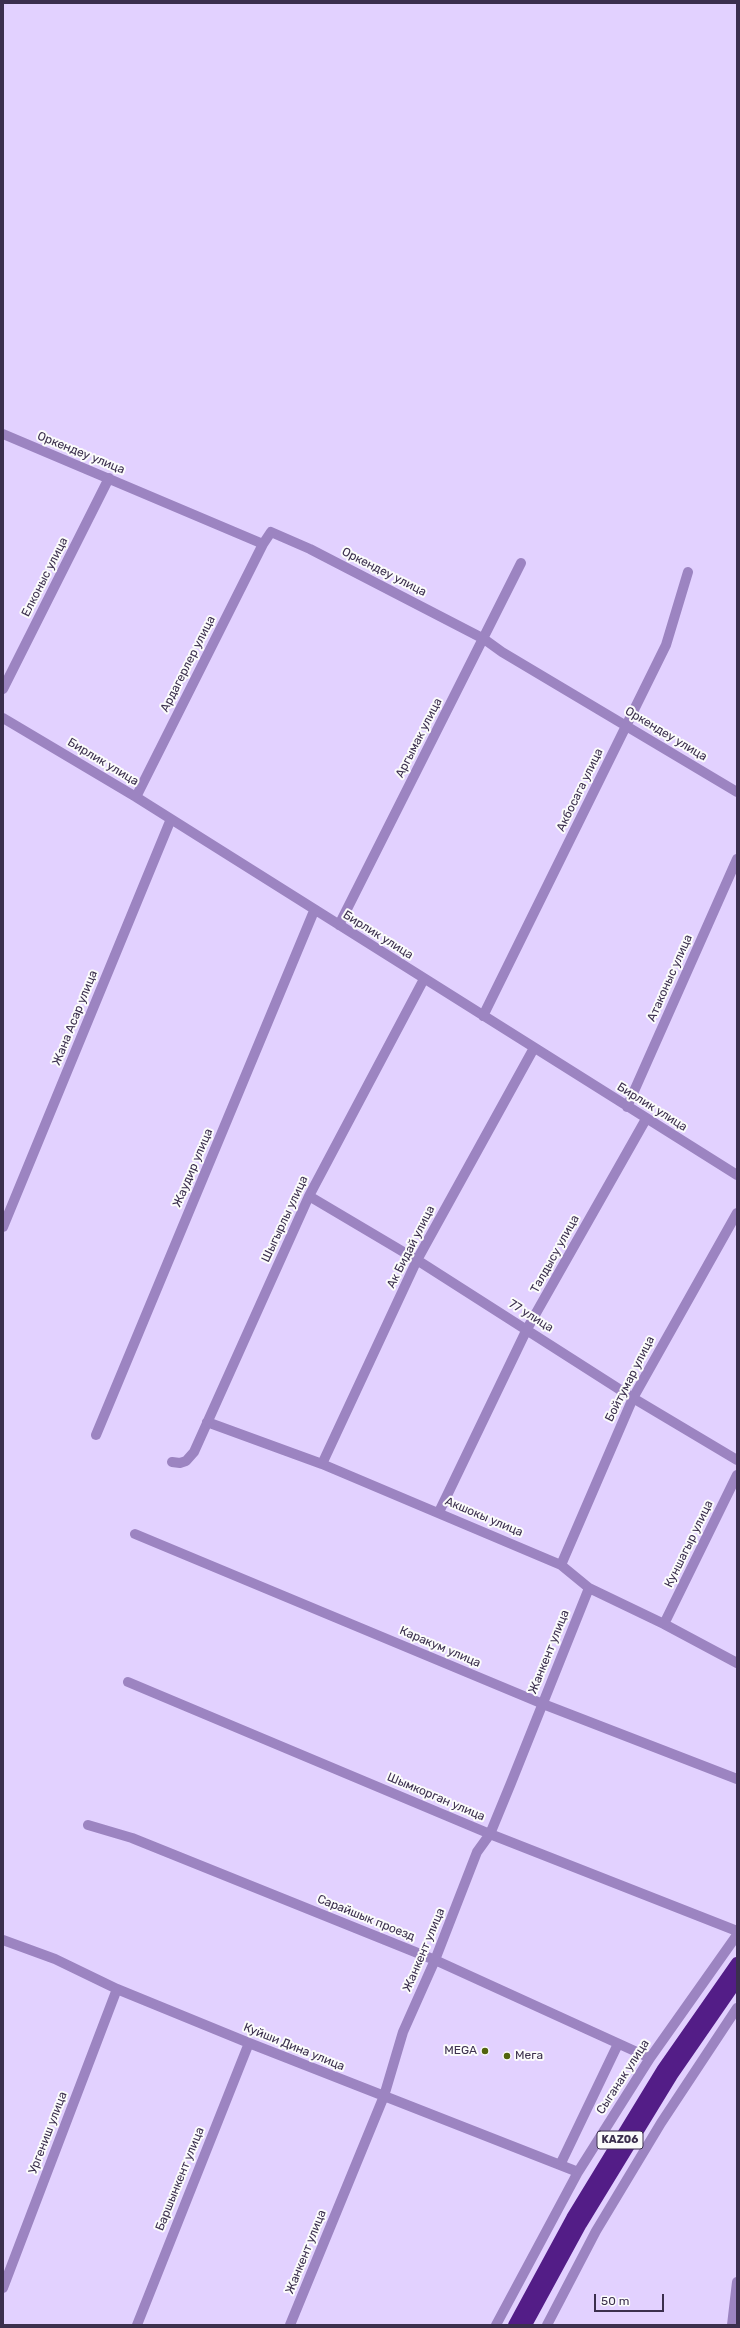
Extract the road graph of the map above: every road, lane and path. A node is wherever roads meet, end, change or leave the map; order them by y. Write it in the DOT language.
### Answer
graph roads {
  1 [pos="3,434"];
  2 [pos="109,478"];
  3 [pos="263,544"];
  4 [pos="521,563"];
  5 [pos="688,572"];
  6 [pos="484,639"];
  7 [pos="3,689"];
  8 [pos="3,718"];
  9 [pos="626,725"];
  10 [pos="737,792"];
  11 [pos="136,797"];
  12 [pos="171,819"];
  13 [pos="737,859"];
  14 [pos="314,911"];
  15 [pos="339,925"];
  16 [pos="424,979"];
  17 [pos="483,1016"];
  18 [pos="534,1048"];
  19 [pos="627,1107"];
  20 [pos="646,1119"];
  21 [pos="737,1175"];
  22 [pos="309,1196"];
  23 [pos="737,1213"];
  24 [pos="3,1227"];
  25 [pos="417,1260"];
  26 [pos="527,1329"];
  27 [pos="633,1398"];
  28 [pos="207,1422"];
  29 [pos="96,1435"];
  30 [pos="737,1460"];
  31 [pos="172,1462"];
  32 [pos="322,1464"];
  33 [pos="737,1475"];
  34 [pos="439,1512"];
  35 [pos="135,1534"];
  36 [pos="561,1565"];
  37 [pos="589,1588"];
  38 [pos="664,1624"];
  39 [pos="737,1663"];
  40 [pos="128,1682"];
  41 [pos="542,1704"];
  42 [pos="737,1779"];
  43 [pos="88,1825"];
  44 [pos="490,1834"];
  45 [pos="737,1931"];
  46 [pos="737,1935"];
  47 [pos="3,1940"];
  48 [pos="435,1960"];
  49 [pos="737,1963"];
  50 [pos="737,1981"];
  51 [pos="117,1989"];
  52 [pos="737,2008"];
  53 [pos="249,2043"];
  54 [pos="618,2044"];
  55 [pos="650,2058"];
  56 [pos="384,2096"];
  57 [pos="560,2165"];
  58 [pos="578,2172"];
  59 [pos="737,2282"];
  60 [pos="3,2288"];
  61 [pos="136,2325"];
  62 [pos="290,2325"];
  63 [pos="496,2325"];
  64 [pos="514,2325"];
  65 [pos="526,2325"];
  66 [pos="547,2325"];
  67 [pos="732,2325"];
  1 -- 2 [label="street, Оркендеу улица"];
  2 -- 3 [label="street, Оркендеу улица"];
  2 -- 7 [label="street, Елконыс улица"];
  3 -- 6 [label="street, Оркендеу улица"];
  3 -- 11 [label="street, Ардагерлер улица"];
  4 -- 6 [label="street, Аргымак улица"];
  5 -- 9 [label="street, Акбосага улица"];
  6 -- 9 [label="street, Оркендеу улица"];
  6 -- 15 [label="street, Аргымак улица"];
  8 -- 11 [label="street, Бирлик улица"];
  9 -- 10 [label="street, Оркендеу улица"];
  9 -- 17 [label="street, Акбосага улица"];
  11 -- 12 [label="street, Бирлик улица"];
  12 -- 14 [label="street, Бирлик улица"];
  12 -- 24 [label="street, Жана Асар улица"];
  13 -- 19 [label="street, Атаконыс улица"];
  14 -- 15 [label="street, Бирлик улица"];
  14 -- 29 [label="street, Жаудир улица"];
  15 -- 16 [label="street, Бирлик улица"];
  16 -- 17 [label="street, Бирлик улица"];
  16 -- 22 [label="street, Шыгырлы улица"];
  17 -- 18 [label="street, Бирлик улица"];
  18 -- 19 [label="street, Бирлик улица"];
  18 -- 25 [label="street, Ак Бидай улица"];
  19 -- 20 [label="street, Бирлик улица"];
  20 -- 21 [label="street, Бирлик улица"];
  20 -- 26 [label="street, Талдысу улица"];
  22 -- 25 [label="street, 77 улица"];
  22 -- 28 [label="street, Шыгырлы улица"];
  23 -- 27 [label="street, Бойтумар улица"];
  25 -- 26 [label="street, 77 улица"];
  25 -- 32 [label="street, Ак Бидай улица"];
  26 -- 27 [label="street, 77 улица"];
  26 -- 34 [label="street, Талдысу улица"];
  27 -- 30 [label="street, 77 улица"];
  27 -- 36 [label="street, Бойтумар улица"];
  28 -- 31 [label="street, Шыгырлы улица"];
  28 -- 32 [label="street, Акшокы улица"];
  32 -- 34 [label="street, Акшокы улица"];
  33 -- 38 [label="street, Куншагыр улица"];
  34 -- 36 [label="street, Акшокы улица"];
  35 -- 41 [label="street, Каракум улица"];
  36 -- 37 [label="street, Акшокы улица"];
  37 -- 38 [label="street, Акшокы улица"];
  37 -- 41 [label="street, Жанкент улица"];
  38 -- 39 [label="street, Акшокы улица"];
  40 -- 44 [label="street, Шымкорган улица"];
  41 -- 42 [label="street, Каракум улица"];
  41 -- 44 [label="street, Жанкент улица"];
  43 -- 48 [label="street, Сарайшык проезд"];
  44 -- 45 [label="street, Шымкорган улица"];
  44 -- 48 [label="street, Жанкент улица"];
  46 -- 55 [label="street, Сыганак улица"];
  47 -- 51 [label="street, Куйши Дина улица"];
  48 -- 54 [label="street, Сарайшык проезд"];
  48 -- 56 [label="street, Жанкент улица"];
  49 -- 64 [label="highway, KАZ06"];
  50 -- 65 [label="highway, KАZ06"];
  51 -- 53 [label="street, Куйши Дина улица"];
  51 -- 60 [label="street, Ургениш улица"];
  52 -- 66 [label="street"];
  53 -- 56 [label="street, Куйши Дина улица"];
  53 -- 61 [label="street, Баршынкент улица"];
  54 -- 55 [label="street, Сарайшык проезд"];
  54 -- 57 [label="street"];
  55 -- 58 [label="street, Сыганак улица"];
  56 -- 57 [label="street, Куйши Дина улица"];
  56 -- 62 [label="street, Жанкент улица"];
  57 -- 58 [label="street, Куйши Дина улица"];
  58 -- 63 [label="street, Сыганак улица"];
  59 -- 67 [label="street"];
}
